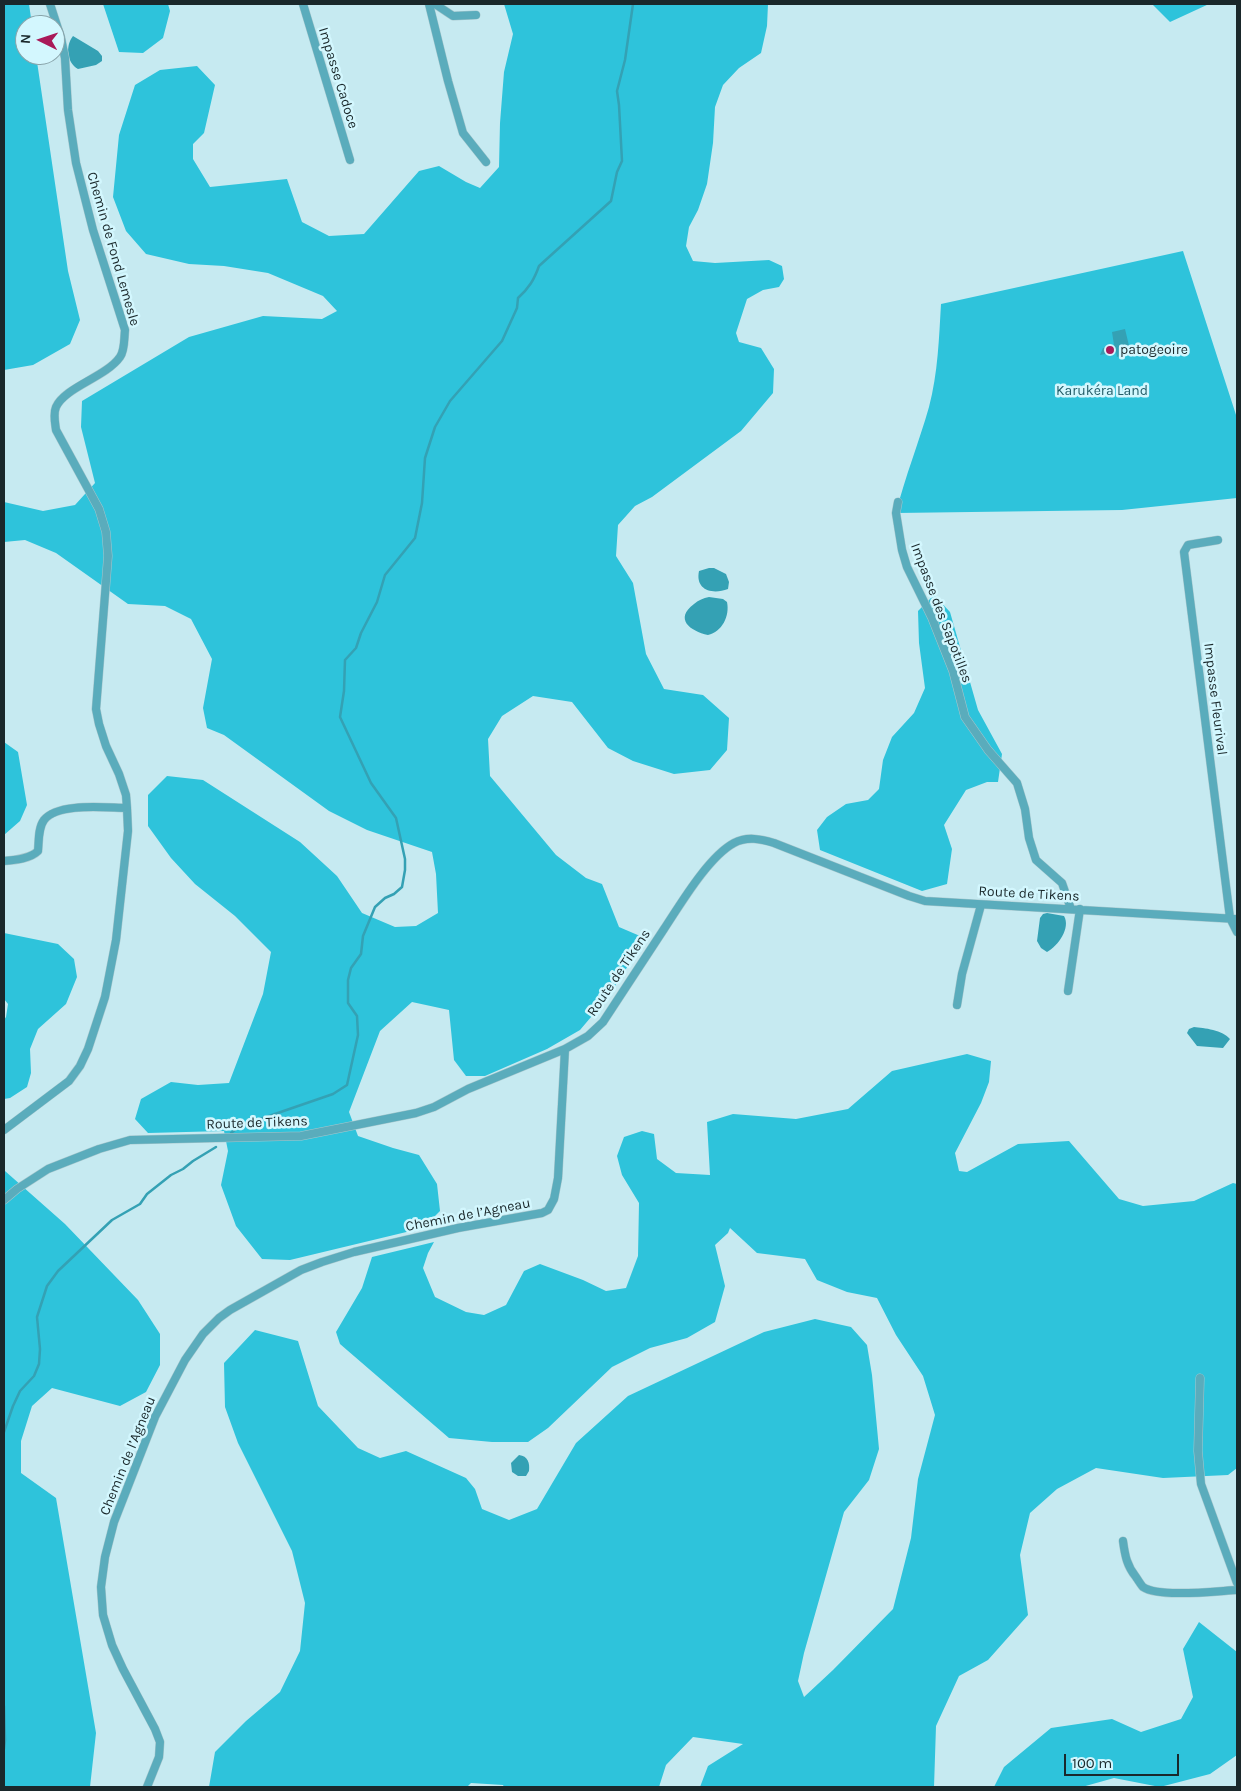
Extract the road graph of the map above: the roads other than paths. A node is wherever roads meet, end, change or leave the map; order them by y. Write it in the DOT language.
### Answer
graph roads {
  1 [pos="50,4"];
  2 [pos="303,4"];
  3 [pos="430,4"];
  4 [pos="435,4"];
  5 [pos="476,15"];
  6 [pos="350,160"];
  7 [pos="486,162"];
  8 [pos="898,502"];
  9 [pos="1218,540"];
  10 [pos="127,808"];
  11 [pos="4,861"];
  12 [pos="981,904"];
  13 [pos="1072,909"];
  14 [pos="1080,909"];
  15 [pos="1237,913"];
  16 [pos="1234,918"];
  17 [pos="1237,932"];
  18 [pos="1068,991"];
  19 [pos="957,1005"];
  20 [pos="565,1049"];
  21 [pos="4,1130"];
  22 [pos="4,1200"];
  23 [pos="1200,1378"];
  24 [pos="1123,1541"];
  25 [pos="1237,1582"];
  26 [pos="1237,1590"];
  27 [pos="147,1787"];
  1 -- 10 [label="street, Chemin de Fond Lemesle"];
  2 -- 6 [label="street, Impasse Cadoce"];
  3 -- 7 [label="street"];
  4 -- 5 [label="street"];
  8 -- 13 [label="street, Impasse des Sapotilles"];
  9 -- 16 [label="street, Impasse Fleurival"];
  10 -- 11 [label="street"];
  10 -- 21 [label="street, Chemin de Fond Lemesle"];
  12 -- 13 [label="street, Route de Tikens"];
  12 -- 19 [label="street"];
  12 -- 20 [label="street, Route de Tikens"];
  13 -- 14 [label="street, Route de Tikens"];
  14 -- 16 [label="street, Route de Tikens"];
  14 -- 18 [label="street"];
  15 -- 16 [label="street"];
  16 -- 17 [label="street"];
  20 -- 22 [label="street, Route de Tikens"];
  20 -- 27 [label="street, Chemin de l’Agneau"];
  23 -- 25 [label="street"];
  24 -- 26 [label="street"];
}
